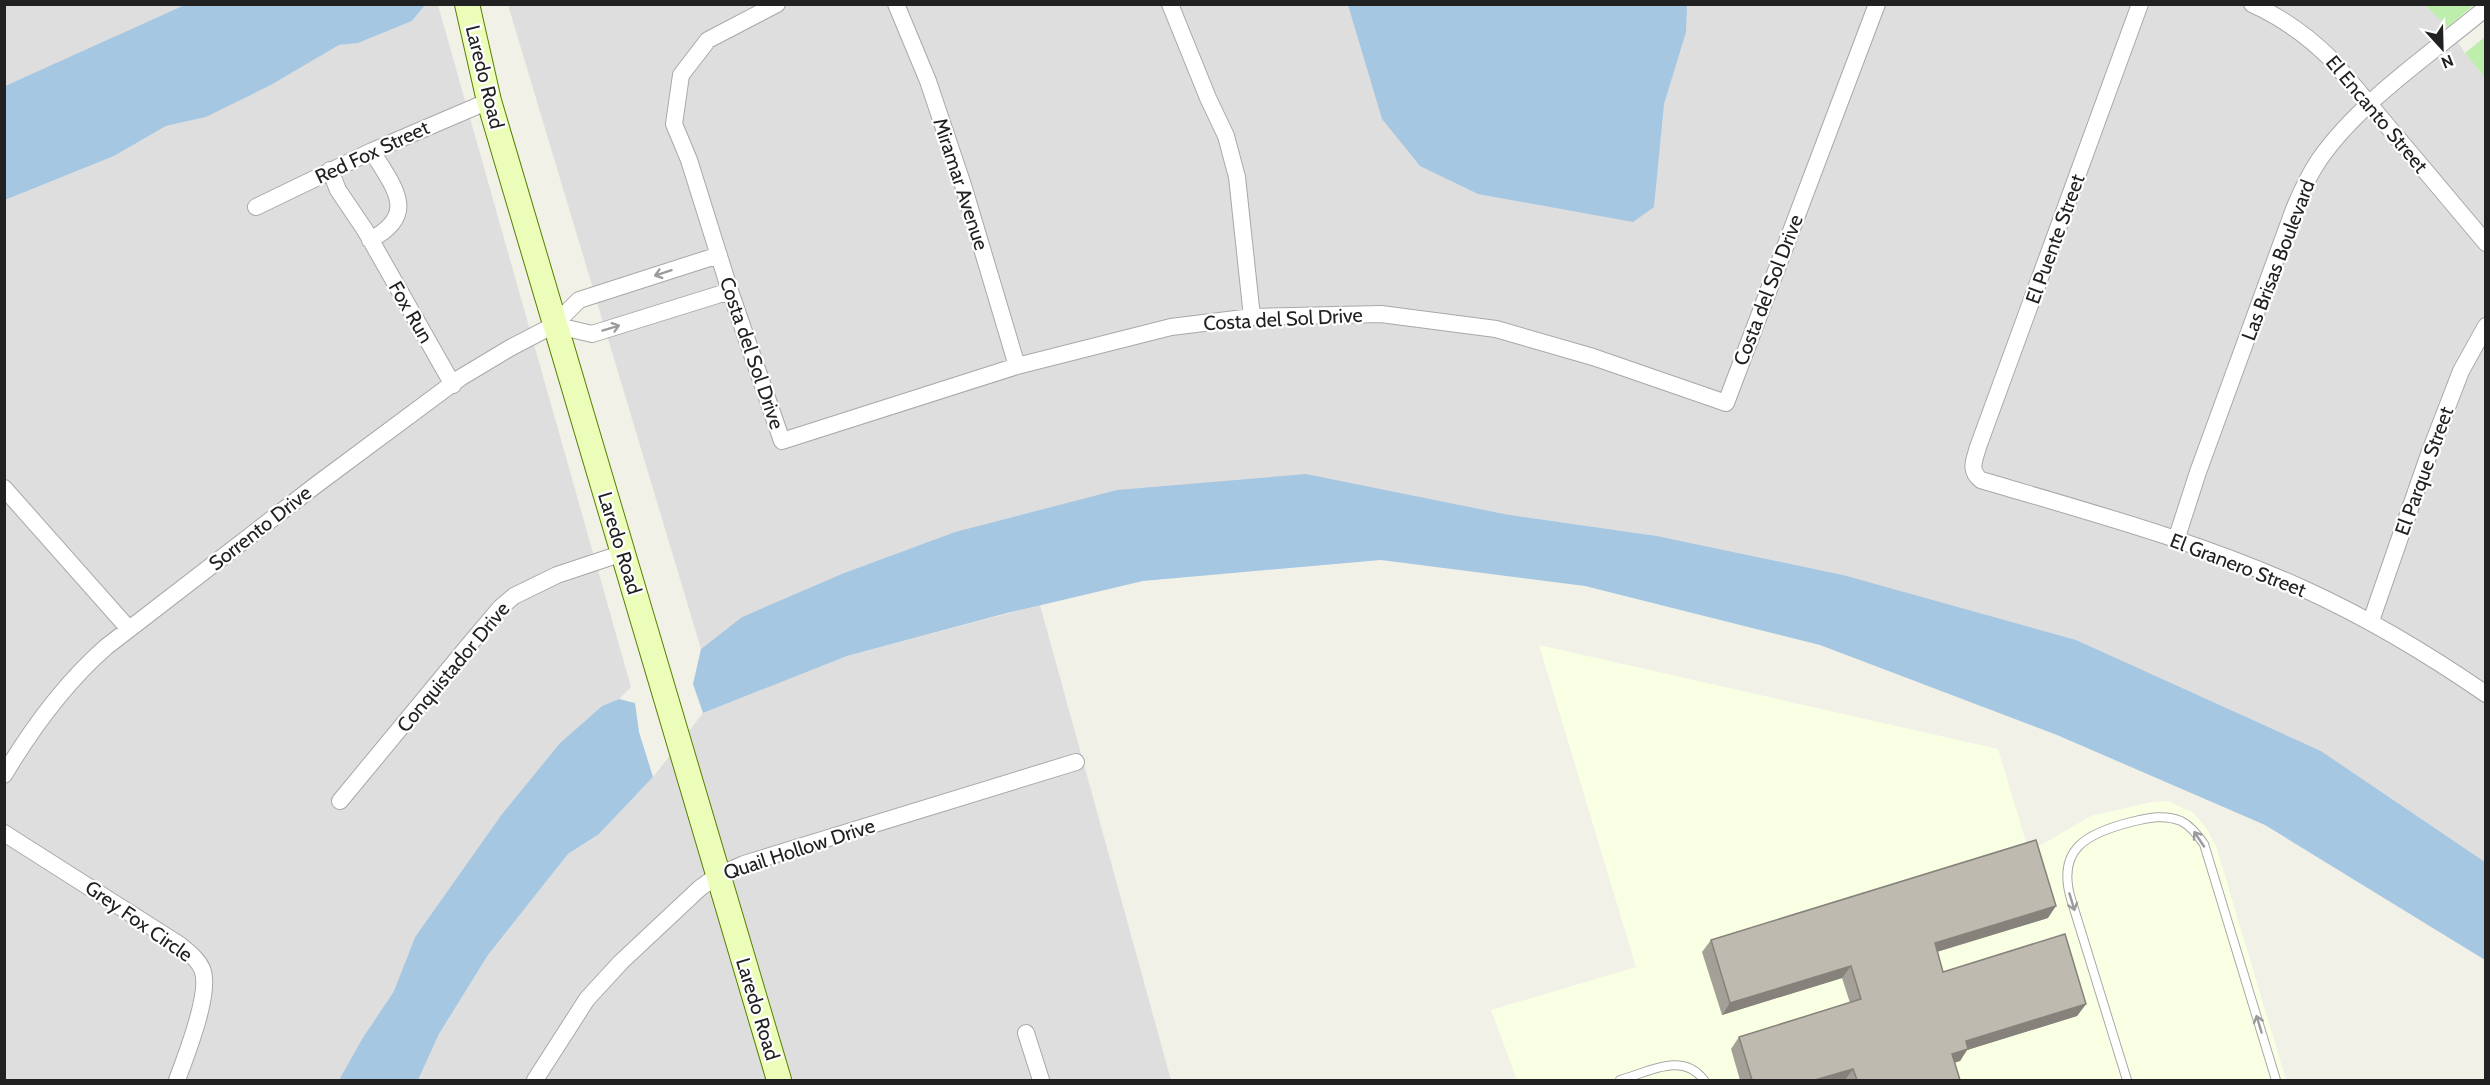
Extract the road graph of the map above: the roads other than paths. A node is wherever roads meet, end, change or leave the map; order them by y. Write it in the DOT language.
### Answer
graph roads {
  1 [pos="467,4"];
  2 [pos="777,4"];
  3 [pos="896,4"];
  4 [pos="1170,4"];
  5 [pos="1877,4"];
  6 [pos="2140,4"];
  7 [pos="2252,4"];
  8 [pos="2486,8"];
  9 [pos="489,101"];
  10 [pos="2369,104"];
  11 [pos="372,151"];
  12 [pos="330,170"];
  13 [pos="256,207"];
  14 [pos="370,240"];
  15 [pos="2486,243"];
  16 [pos="718,255"];
  17 [pos="730,291"];
  18 [pos="1252,316"];
  19 [pos="554,325"];
  20 [pos="2486,326"];
  21 [pos="1017,366"];
  22 [pos="453,385"];
  23 [pos="1974,473"];
  24 [pos="4,488"];
  25 [pos="2176,540"];
  26 [pos="623,553"];
  27 [pos="2371,621"];
  28 [pos="129,629"];
  29 [pos="2486,694"];
  30 [pos="1076,762"];
  31 [pos="4,775"];
  32 [pos="340,801"];
  33 [pos="4,833"];
  34 [pos="717,876"];
  35 [pos="1026,1033"];
  36 [pos="177,1080"];
  37 [pos="535,1080"];
  38 [pos="779,1080"];
  39 [pos="1041,1080"];
  40 [pos="1620,1080"];
  41 [pos="1704,1080"];
  42 [pos="2127,1080"];
  43 [pos="2276,1080"];
  1 -- 9 [label="street, Laredo Road"];
  2 -- 16 [label="street, Costa del Sol Drive"];
  3 -- 21 [label="street, Miramar Avenue"];
  4 -- 18 [label="street"];
  5 -- 18 [label="street, Costa del Sol Drive"];
  6 -- 23 [label="street, El Puente Street"];
  7 -- 10 [label="street, El Encanto Street"];
  8 -- 10 [label="street, Las Brisas Boulevard"];
  9 -- 11 [label="street, Red Fox Street"];
  9 -- 19 [label="street, Laredo Road"];
  10 -- 15 [label="street, El Encanto Street"];
  10 -- 25 [label="street, Las Brisas Boulevard"];
  11 -- 12 [label="street, Red Fox Street"];
  11 -- 14 [label="street"];
  12 -- 13 [label="street, Red Fox Street"];
  12 -- 14 [label="street, Fox Run"];
  14 -- 22 [label="street, Fox Run"];
  16 -- 17 [label="street, Costa del Sol Drive"];
  16 -- 19 [label="street, Sorrento Drive, one-way"];
  19 -- 17 [label="street, one-way"];
  17 -- 21 [label="street, Costa del Sol Drive"];
  18 -- 21 [label="street, Costa del Sol Drive"];
  19 -- 22 [label="street, Sorrento Drive"];
  19 -- 26 [label="street, Laredo Road"];
  20 -- 27 [label="street, El Parque Street"];
  22 -- 28 [label="street, Sorrento Drive"];
  23 -- 25 [label="street, El Granero Street"];
  24 -- 28 [label="street"];
  25 -- 27 [label="street, El Granero Street"];
  26 -- 32 [label="street, Conquistador Drive"];
  26 -- 34 [label="street, Laredo Road"];
  27 -- 29 [label="street, El Granero Street"];
  28 -- 31 [label="street, Sorrento Drive"];
  30 -- 34 [label="street, Quail Hollow Drive"];
  33 -- 36 [label="street, Grey Fox Circle"];
  34 -- 37 [label="street, Quail Hollow Drive"];
  34 -- 38 [label="street, Laredo Road"];
  35 -- 39 [label="street"];
  40 -- 41 [label="lane"];
  43 -- 42 [label="lane, one-way"];
}
